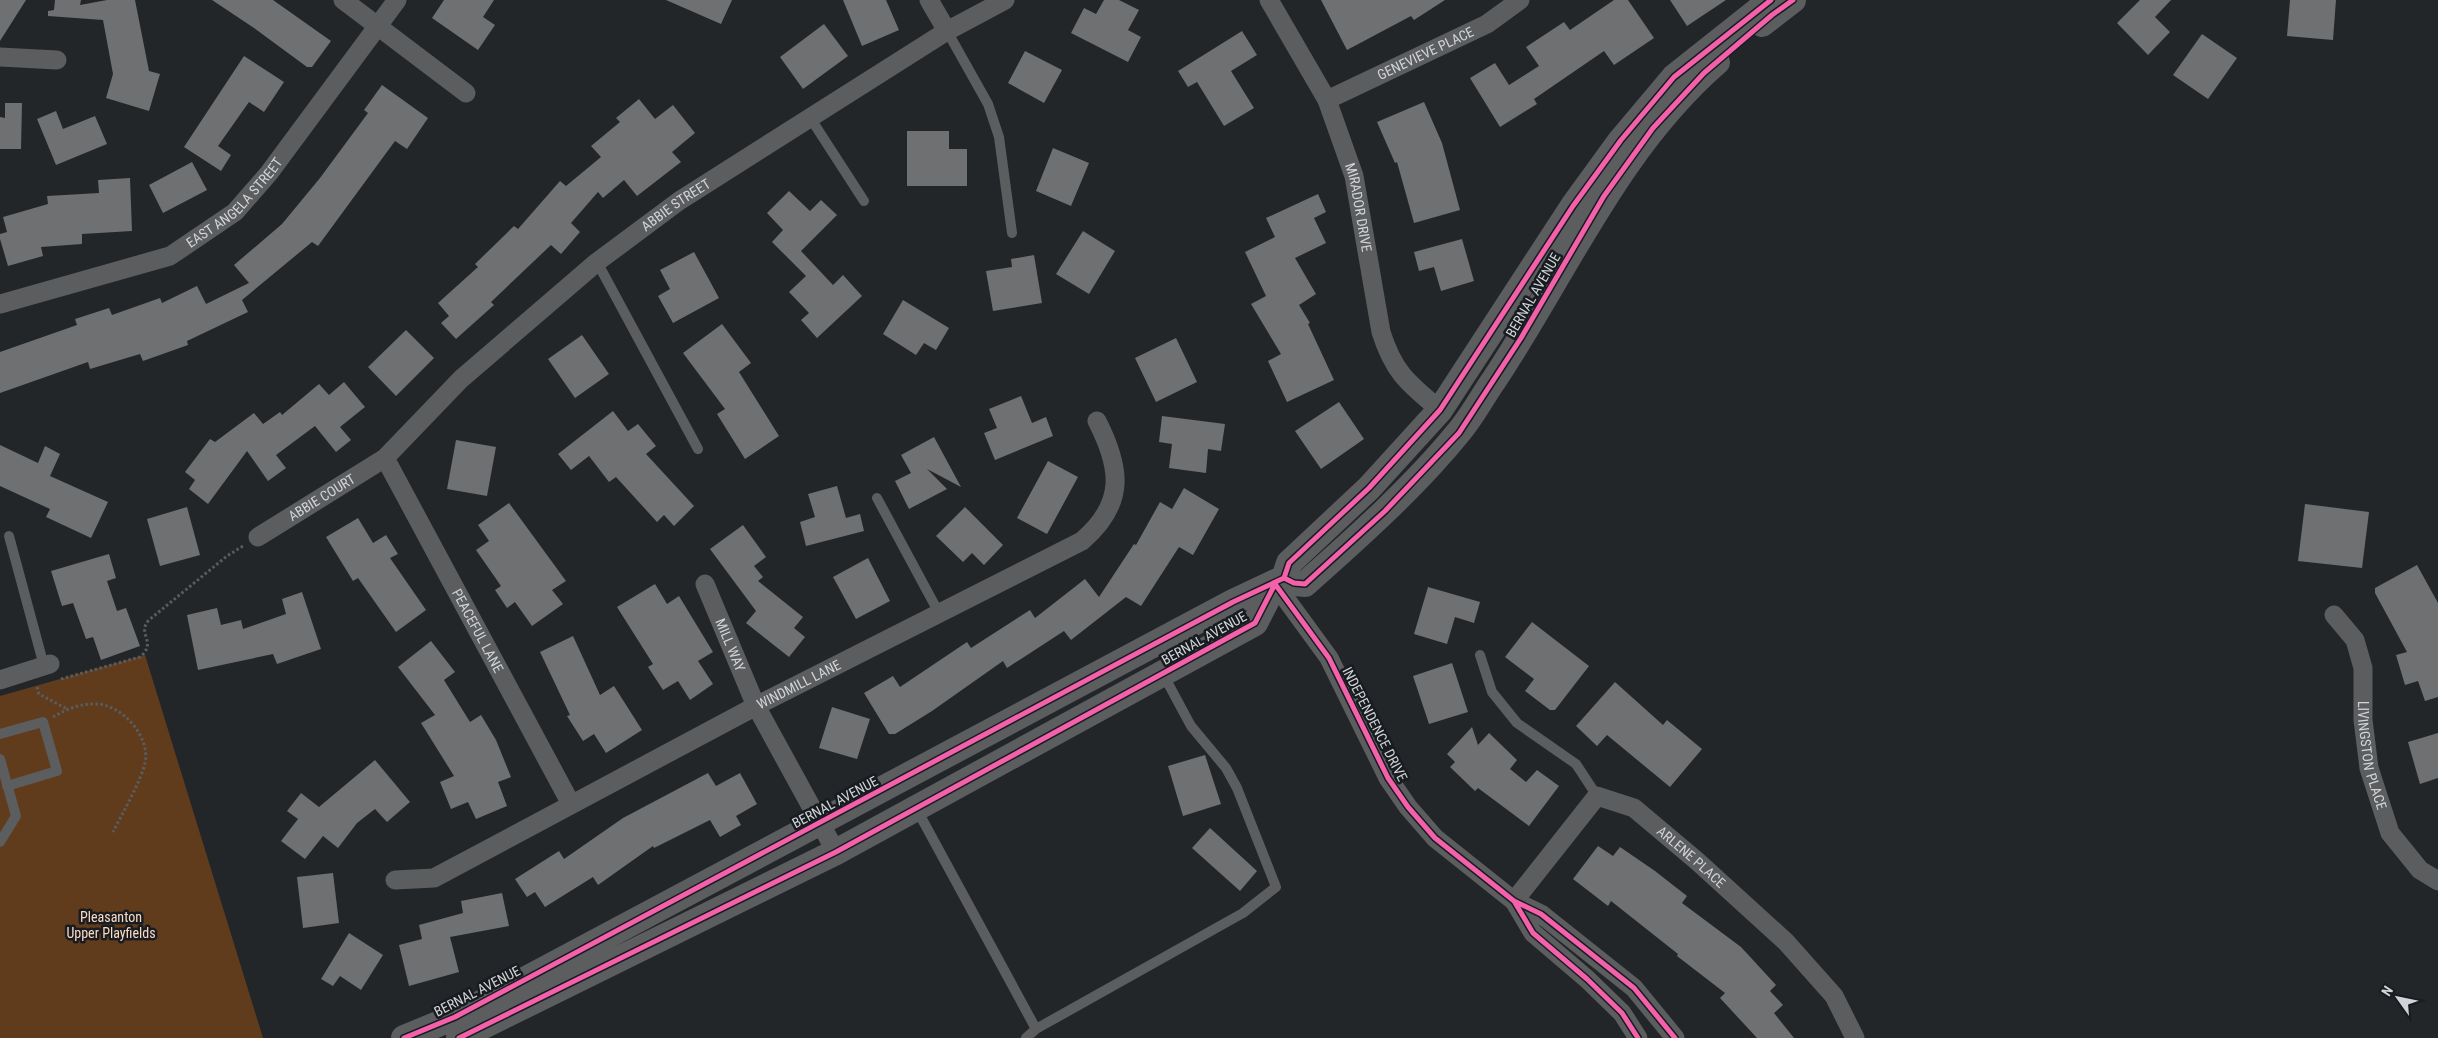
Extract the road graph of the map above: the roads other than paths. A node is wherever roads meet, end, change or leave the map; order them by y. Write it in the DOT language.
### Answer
graph roads {
  1 [pos="343,0"];
  2 [pos="398,0"];
  3 [pos="929,0"];
  4 [pos="1005,0"];
  5 [pos="1269,0"];
  6 [pos="1520,0"];
  7 [pos="1771,0"];
  8 [pos="1793,0"];
  9 [pos="378,27"];
  10 [pos="947,31"];
  11 [pos="0,57"];
  12 [pos="57,60"];
  13 [pos="466,93"];
  14 [pos="1327,100"];
  15 [pos="811,118"];
  16 [pos="864,202"];
  17 [pos="1012,232"];
  18 [pos="597,262"];
  19 [pos="0,304"];
  20 [pos="1440,410"];
  21 [pos="1097,421"];
  22 [pos="698,449"];
  23 [pos="385,458"];
  24 [pos="877,498"];
  25 [pos="9,536"];
  26 [pos="258,537"];
  27 [pos="1280,581"];
  28 [pos="705,584"];
  29 [pos="939,613"];
  30 [pos="2334,615"];
  31 [pos="1480,655"];
  32 [pos="49,673"];
  33 [pos="1163,674"];
  34 [pos="0,680"];
  35 [pos="756,706"];
  36 [pos="0,734"];
  37 [pos="0,759"];
  38 [pos="8,786"];
  39 [pos="1597,796"];
  40 [pos="571,804"];
  41 [pos="916,808"];
  42 [pos="821,822"];
  43 [pos="0,842"];
  44 [pos="836,852"];
  45 [pos="396,880"];
  46 [pos="2438,881"];
  47 [pos="1514,901"];
  48 [pos="1036,1029"];
  49 [pos="404,1038"];
  50 [pos="460,1038"];
  51 [pos="1026,1038"];
  52 [pos="1638,1038"];
  53 [pos="1675,1038"];
  54 [pos="1855,1038"];
  1 -- 9 [label="street"];
  2 -- 9 [label="street, EAST ANGELA STREET"];
  3 -- 10 [label="street"];
  4 -- 10 [label="street, ABBIE STREET"];
  5 -- 14 [label="street, MIRADOR DRIVE"];
  6 -- 14 [label="street, GENEVIEVE PLACE"];
  7 -- 20 [label="main road, BERNAL AVENUE"];
  8 -- 27 [label="main road, BERNAL AVENUE"];
  9 -- 13 [label="street"];
  9 -- 19 [label="street, EAST ANGELA STREET"];
  10 -- 15 [label="street, ABBIE STREET"];
  10 -- 17 [label="lane"];
  11 -- 12 [label="street"];
  14 -- 20 [label="street, MIRADOR DRIVE"];
  15 -- 16 [label="lane"];
  15 -- 18 [label="street, ABBIE STREET"];
  18 -- 22 [label="lane"];
  18 -- 23 [label="street, ABBIE STREET"];
  20 -- 27 [label="main road, BERNAL AVENUE"];
  21 -- 29 [label="street, WINDMILL LANE"];
  23 -- 26 [label="street, ABBIE COURT"];
  23 -- 40 [label="street, PEACEFUL LANE"];
  24 -- 29 [label="lane"];
  25 -- 32 [label="lane"];
  27 -- 33 [label="main road, BERNAL AVENUE"];
  27 -- 42 [label="main road, BERNAL AVENUE"];
  27 -- 47 [label="street, INDEPENDENCE DRIVE"];
  28 -- 35 [label="street, MILL WAY"];
  29 -- 35 [label="street, WINDMILL LANE"];
  30 -- 46 [label="street, LIVINGSTON PLACE"];
  31 -- 39 [label="lane"];
  32 -- 34 [label="street"];
  33 -- 41 [label="main road, BERNAL AVENUE"];
  33 -- 48 [label="lane"];
  35 -- 40 [label="street, WINDMILL LANE"];
  35 -- 42 [label="street, MILL WAY"];
  36 -- 38 [label="lane"];
  37 -- 38 [label="lane"];
  38 -- 43 [label="lane"];
  39 -- 47 [label="street"];
  39 -- 54 [label="street, ARLENE PLACE"];
  40 -- 45 [label="street, WINDMILL LANE"];
  41 -- 44 [label="main road, BERNAL AVENUE"];
  41 -- 48 [label="lane"];
  42 -- 44 [label="street, MILL WAY"];
  42 -- 49 [label="main road, BERNAL AVENUE"];
  44 -- 50 [label="main road, BERNAL AVENUE"];
  47 -- 52 [label="street, INDEPENDENCE DRIVE"];
  47 -- 53 [label="street, INDEPENDENCE DRIVE"];
  48 -- 51 [label="lane"];
}
